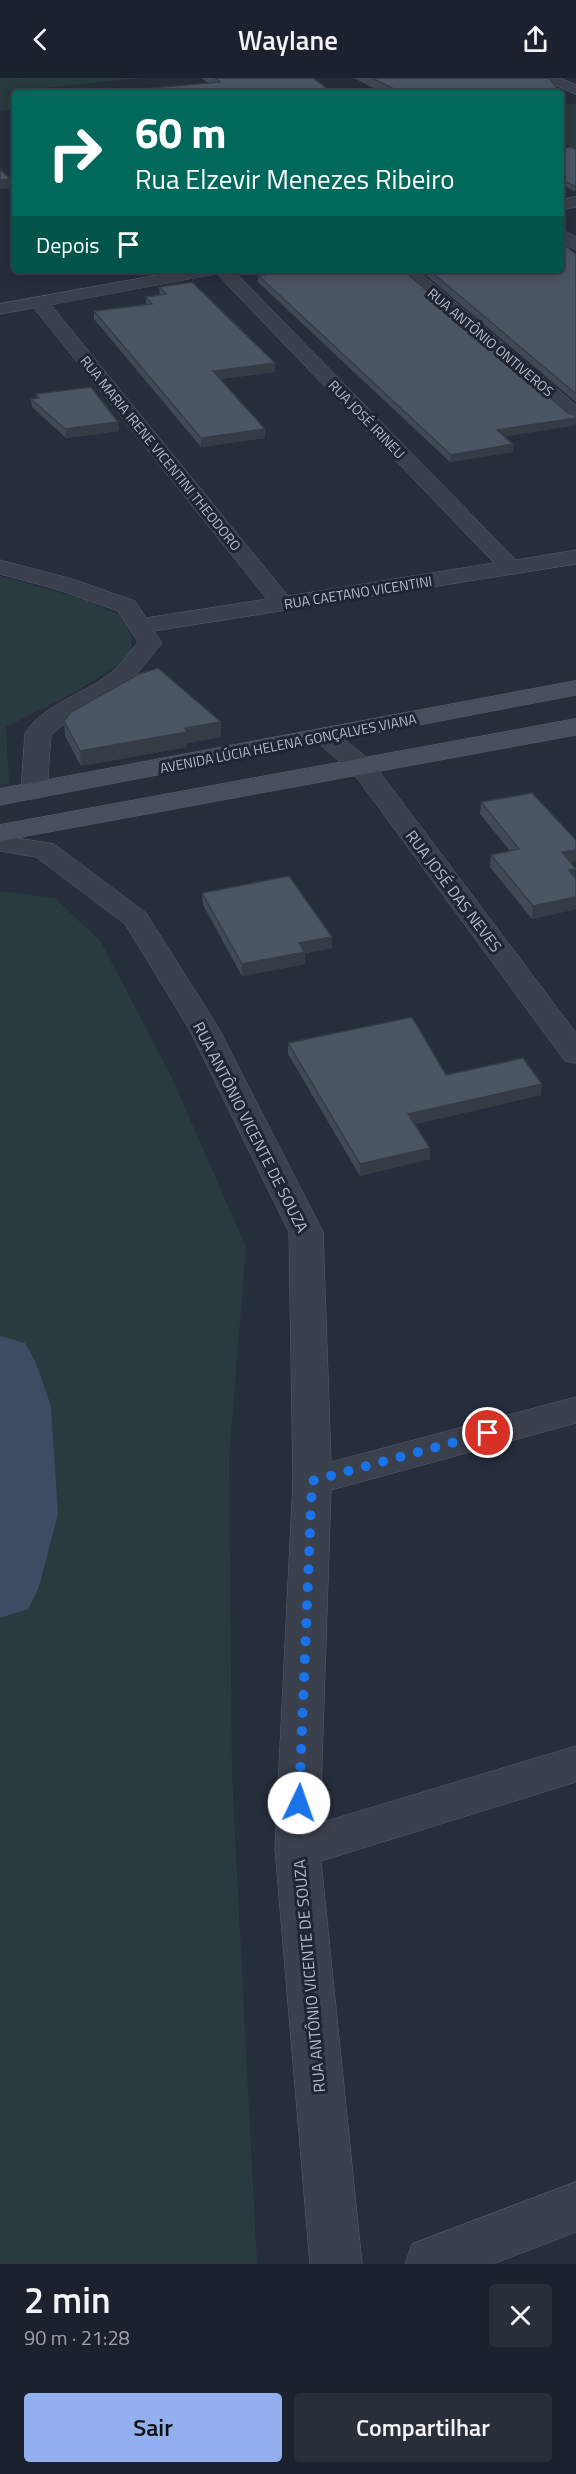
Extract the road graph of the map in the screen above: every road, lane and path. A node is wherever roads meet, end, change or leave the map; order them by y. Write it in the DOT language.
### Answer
graph roads {
  1 [pos="548,78"];
  2 [pos="576,90"];
  3 [pos="198,273"];
  4 [pos="226,273"];
  5 [pos="410,273"];
  6 [pos="39,302"];
  7 [pos="0,309"];
  8 [pos="576,415"];
  9 [pos="576,557"];
  10 [pos="0,567"];
  11 [pos="510,567"];
  12 [pos="284,604"];
  13 [pos="140,626"];
  14 [pos="576,688"];
  15 [pos="576,727"];
  16 [pos="325,736"];
  17 [pos="363,768"];
  18 [pos="34,791"];
  19 [pos="0,798"];
  20 [pos="0,833"];
  21 [pos="0,843"];
  22 [pos="576,1054"];
  23 [pos="576,1410"];
  24 [pos="312,1481"];
  25 [pos="576,1764"];
  26 [pos="297,1849"];
  27 [pos="576,2207"];
  28 [pos="430,2262"];
  29 [pos="336,2264"];
  1 -- 2 [label="street"];
  3 -- 6 [label="street"];
  4 -- 11 [label="street, RUA JOSÉ IRINEU"];
  5 -- 8 [label="street, RUA ANTÔNIO ONTIVEROS"];
  6 -- 7 [label="street"];
  6 -- 12 [label="street, RUA MARIA IRENE VICENTINI THEODORO"];
  9 -- 11 [label="street, RUA CAETANO VICENTINI"];
  10 -- 13 [label="street"];
  11 -- 12 [label="street, RUA CAETANO VICENTINI"];
  12 -- 13 [label="street, RUA CAETANO VICENTINI"];
  13 -- 18 [label="street"];
  14 -- 16 [label="street, AVENIDA LÚCIA HELENA GONÇALVES VIANA"];
  15 -- 17 [label="street"];
  16 -- 17 [label="street, RUA JOSÉ DAS NEVES"];
  16 -- 18 [label="street, AVENIDA LÚCIA HELENA GONÇALVES VIANA"];
  17 -- 20 [label="street"];
  17 -- 22 [label="street, RUA JOSÉ DAS NEVES"];
  18 -- 19 [label="street, AVENIDA LÚCIA HELENA GONÇALVES VIANA"];
  21 -- 24 [label="street, RUA ANTÔNIO VICENTE DE SOUZA"];
  23 -- 24 [label="street"];
  24 -- 26 [label="street, RUA ANTÔNIO VICENTE DE SOUZA"];
  25 -- 26 [label="street"];
  26 -- 29 [label="street, RUA ANTÔNIO VICENTE DE SOUZA"];
  27 -- 28 [label="street"];
}
